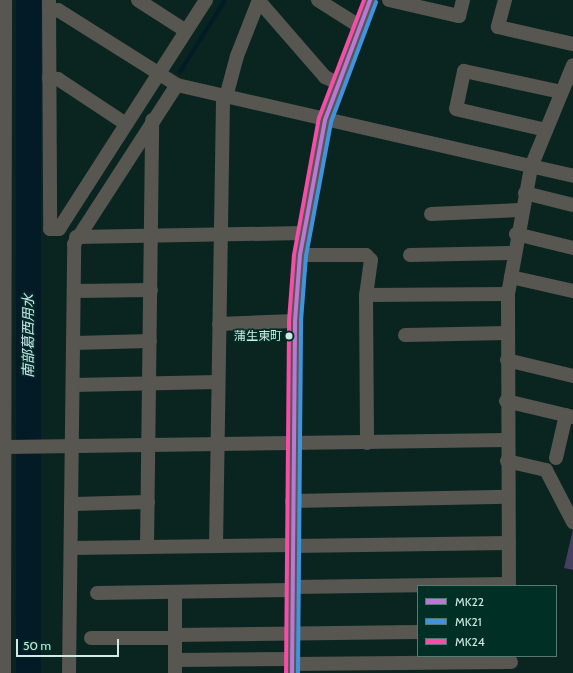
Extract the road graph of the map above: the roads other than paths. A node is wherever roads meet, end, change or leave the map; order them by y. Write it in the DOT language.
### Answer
graph roads {
  1 [pos="4,0"];
  2 [pos="138,0"];
  3 [pos="206,0"];
  4 [pos="259,0"];
  5 [pos="318,0"];
  6 [pos="370,0"];
  7 [pos="389,0"];
  8 [pos="463,0"];
  9 [pos="505,0"];
  10 [pos="49,5"];
  11 [pos="359,26"];
  12 [pos="186,31"];
  13 [pos="573,44"];
  14 [pos="2,60"];
  15 [pos="573,65"];
  16 [pos="158,75"];
  17 [pos="49,78"];
  18 [pos="338,83"];
  19 [pos="177,85"];
  20 [pos="560,92"];
  21 [pos="224,96"];
  22 [pos="152,120"];
  23 [pos="325,120"];
  24 [pos="126,124"];
  25 [pos="546,130"];
  26 [pos="531,167"];
  27 [pos="573,176"];
  28 [pos="525,193"];
  29 [pos="573,205"];
  30 [pos="520,210"];
  31 [pos="431,214"];
  32 [pos="303,233"];
  33 [pos="516,234"];
  34 [pos="220,235"];
  35 [pos="151,236"];
  36 [pos="76,237"];
  37 [pos="573,248"];
  38 [pos="513,253"];
  39 [pos="300,255"];
  40 [pos="410,255"];
  41 [pos="511,277"];
  42 [pos="2,290"];
  43 [pos="150,290"];
  44 [pos="573,290"];
  45 [pos="74,291"];
  46 [pos="508,294"];
  47 [pos="366,295"];
  48 [pos="295,321"];
  49 [pos="219,324"];
  50 [pos="508,333"];
  51 [pos="405,335"];
  52 [pos="150,341"];
  53 [pos="74,343"];
  54 [pos="507,360"];
  55 [pos="573,376"];
  56 [pos="1,381"];
  57 [pos="218,382"];
  58 [pos="149,383"];
  59 [pos="73,385"];
  60 [pos="506,401"];
  61 [pos="570,416"];
  62 [pos="507,440"];
  63 [pos="294,443"];
  64 [pos="367,443"];
  65 [pos="218,444"];
  66 [pos="149,445"];
  67 [pos="73,446"];
  68 [pos="10,447"];
  69 [pos="556,458"];
  70 [pos="507,462"];
  71 [pos="508,497"];
  72 [pos="292,501"];
  73 [pos="148,502"];
  74 [pos="73,504"];
  75 [pos="571,514"];
  76 [pos="2,522"];
  77 [pos="509,543"];
  78 [pos="216,546"];
  79 [pos="292,546"];
  80 [pos="147,547"];
  81 [pos="72,548"];
  82 [pos="509,585"];
  83 [pos="417,587"];
  84 [pos="292,589"];
  85 [pos="175,592"];
  86 [pos="97,593"];
  87 [pos="417,632"];
  88 [pos="292,634"];
  89 [pos="175,637"];
  90 [pos="91,638"];
  91 [pos="511,664"];
  92 [pos="292,665"];
  93 [pos="175,667"];
  94 [pos="4,673"];
  95 [pos="69,673"];
  1 -- 14 [label="street"];
  2 -- 12 [label="street"];
  3 -- 12 [label="street"];
  4 -- 18 [label="street"];
  4 -- 21 [label="street"];
  5 -- 11 [label="street"];
  6 -- 11 [label="street"];
  7 -- 8 [label="street"];
  9 -- 13 [label="street"];
  10 -- 16 [label="street"];
  10 -- 17 [label="street"];
  11 -- 18 [label="street"];
  12 -- 16 [label="street"];
  14 -- 42 [label="street"];
  15 -- 20 [label="street"];
  16 -- 19 [label="street"];
  16 -- 24 [label="street"];
  17 -- 24 [label="street"];
  17 -- 24 [label="street"];
  18 -- 23 [label="street"];
  19 -- 21 [label="street"];
  19 -- 22 [label="street"];
  20 -- 25 [label="street"];
  20 -- 25 [label="street"];
  21 -- 23 [label="street"];
  21 -- 34 [label="street"];
  22 -- 35 [label="street"];
  22 -- 36 [label="street"];
  23 -- 26 [label="street"];
  23 -- 32 [label="street"];
  25 -- 26 [label="street"];
  26 -- 27 [label="street"];
  26 -- 28 [label="street"];
  28 -- 29 [label="street"];
  28 -- 30 [label="street"];
  30 -- 31 [label="street"];
  30 -- 33 [label="street"];
  32 -- 34 [label="street"];
  32 -- 39 [label="street"];
  33 -- 37 [label="street"];
  33 -- 38 [label="street"];
  34 -- 35 [label="street"];
  34 -- 49 [label="street"];
  35 -- 36 [label="street"];
  35 -- 43 [label="street"];
  36 -- 45 [label="street"];
  38 -- 40 [label="street"];
  38 -- 41 [label="street"];
  39 -- 47 [label="street"];
  39 -- 48 [label="street"];
  41 -- 44 [label="street"];
  41 -- 46 [label="street"];
  42 -- 56 [label="street"];
  43 -- 45 [label="street"];
  43 -- 52 [label="street"];
  45 -- 53 [label="street"];
  46 -- 47 [label="street"];
  46 -- 50 [label="street"];
  47 -- 64 [label="street"];
  48 -- 49 [label="street"];
  48 -- 63 [label="street"];
  49 -- 57 [label="street"];
  50 -- 51 [label="street"];
  50 -- 54 [label="street"];
  52 -- 53 [label="street"];
  52 -- 58 [label="street"];
  53 -- 59 [label="street"];
  54 -- 55 [label="street"];
  54 -- 60 [label="street"];
  56 -- 68 [label="street"];
  57 -- 58 [label="street"];
  57 -- 65 [label="street"];
  58 -- 59 [label="street"];
  58 -- 66 [label="street"];
  59 -- 67 [label="street"];
  60 -- 61 [label="street"];
  60 -- 62 [label="street"];
  61 -- 69 [label="street"];
  62 -- 64 [label="street"];
  62 -- 70 [label="street"];
  63 -- 64 [label="street"];
  63 -- 65 [label="street"];
  63 -- 72 [label="street"];
  65 -- 66 [label="street"];
  65 -- 78 [label="street"];
  66 -- 67 [label="street"];
  66 -- 73 [label="street"];
  67 -- 68 [label="street"];
  67 -- 74 [label="street"];
  68 -- 76 [label="street"];
  70 -- 71 [label="street"];
  70 -- 75 [label="street"];
  71 -- 72 [label="street"];
  71 -- 77 [label="street"];
  72 -- 79 [label="street"];
  73 -- 74 [label="street"];
  73 -- 80 [label="street"];
  74 -- 81 [label="street"];
  76 -- 94 [label="street"];
  77 -- 79 [label="street"];
  77 -- 82 [label="street"];
  78 -- 79 [label="street"];
  78 -- 80 [label="street"];
  79 -- 84 [label="street"];
  80 -- 81 [label="street"];
  81 -- 95 [label="street"];
  83 -- 84 [label="street"];
  84 -- 85 [label="street"];
  84 -- 88 [label="street"];
  85 -- 86 [label="street"];
  85 -- 89 [label="street"];
  87 -- 88 [label="street"];
  88 -- 89 [label="street"];
  88 -- 92 [label="street"];
  89 -- 90 [label="street"];
  89 -- 93 [label="street"];
  91 -- 92 [label="street"];
  92 -- 93 [label="street"];
}
